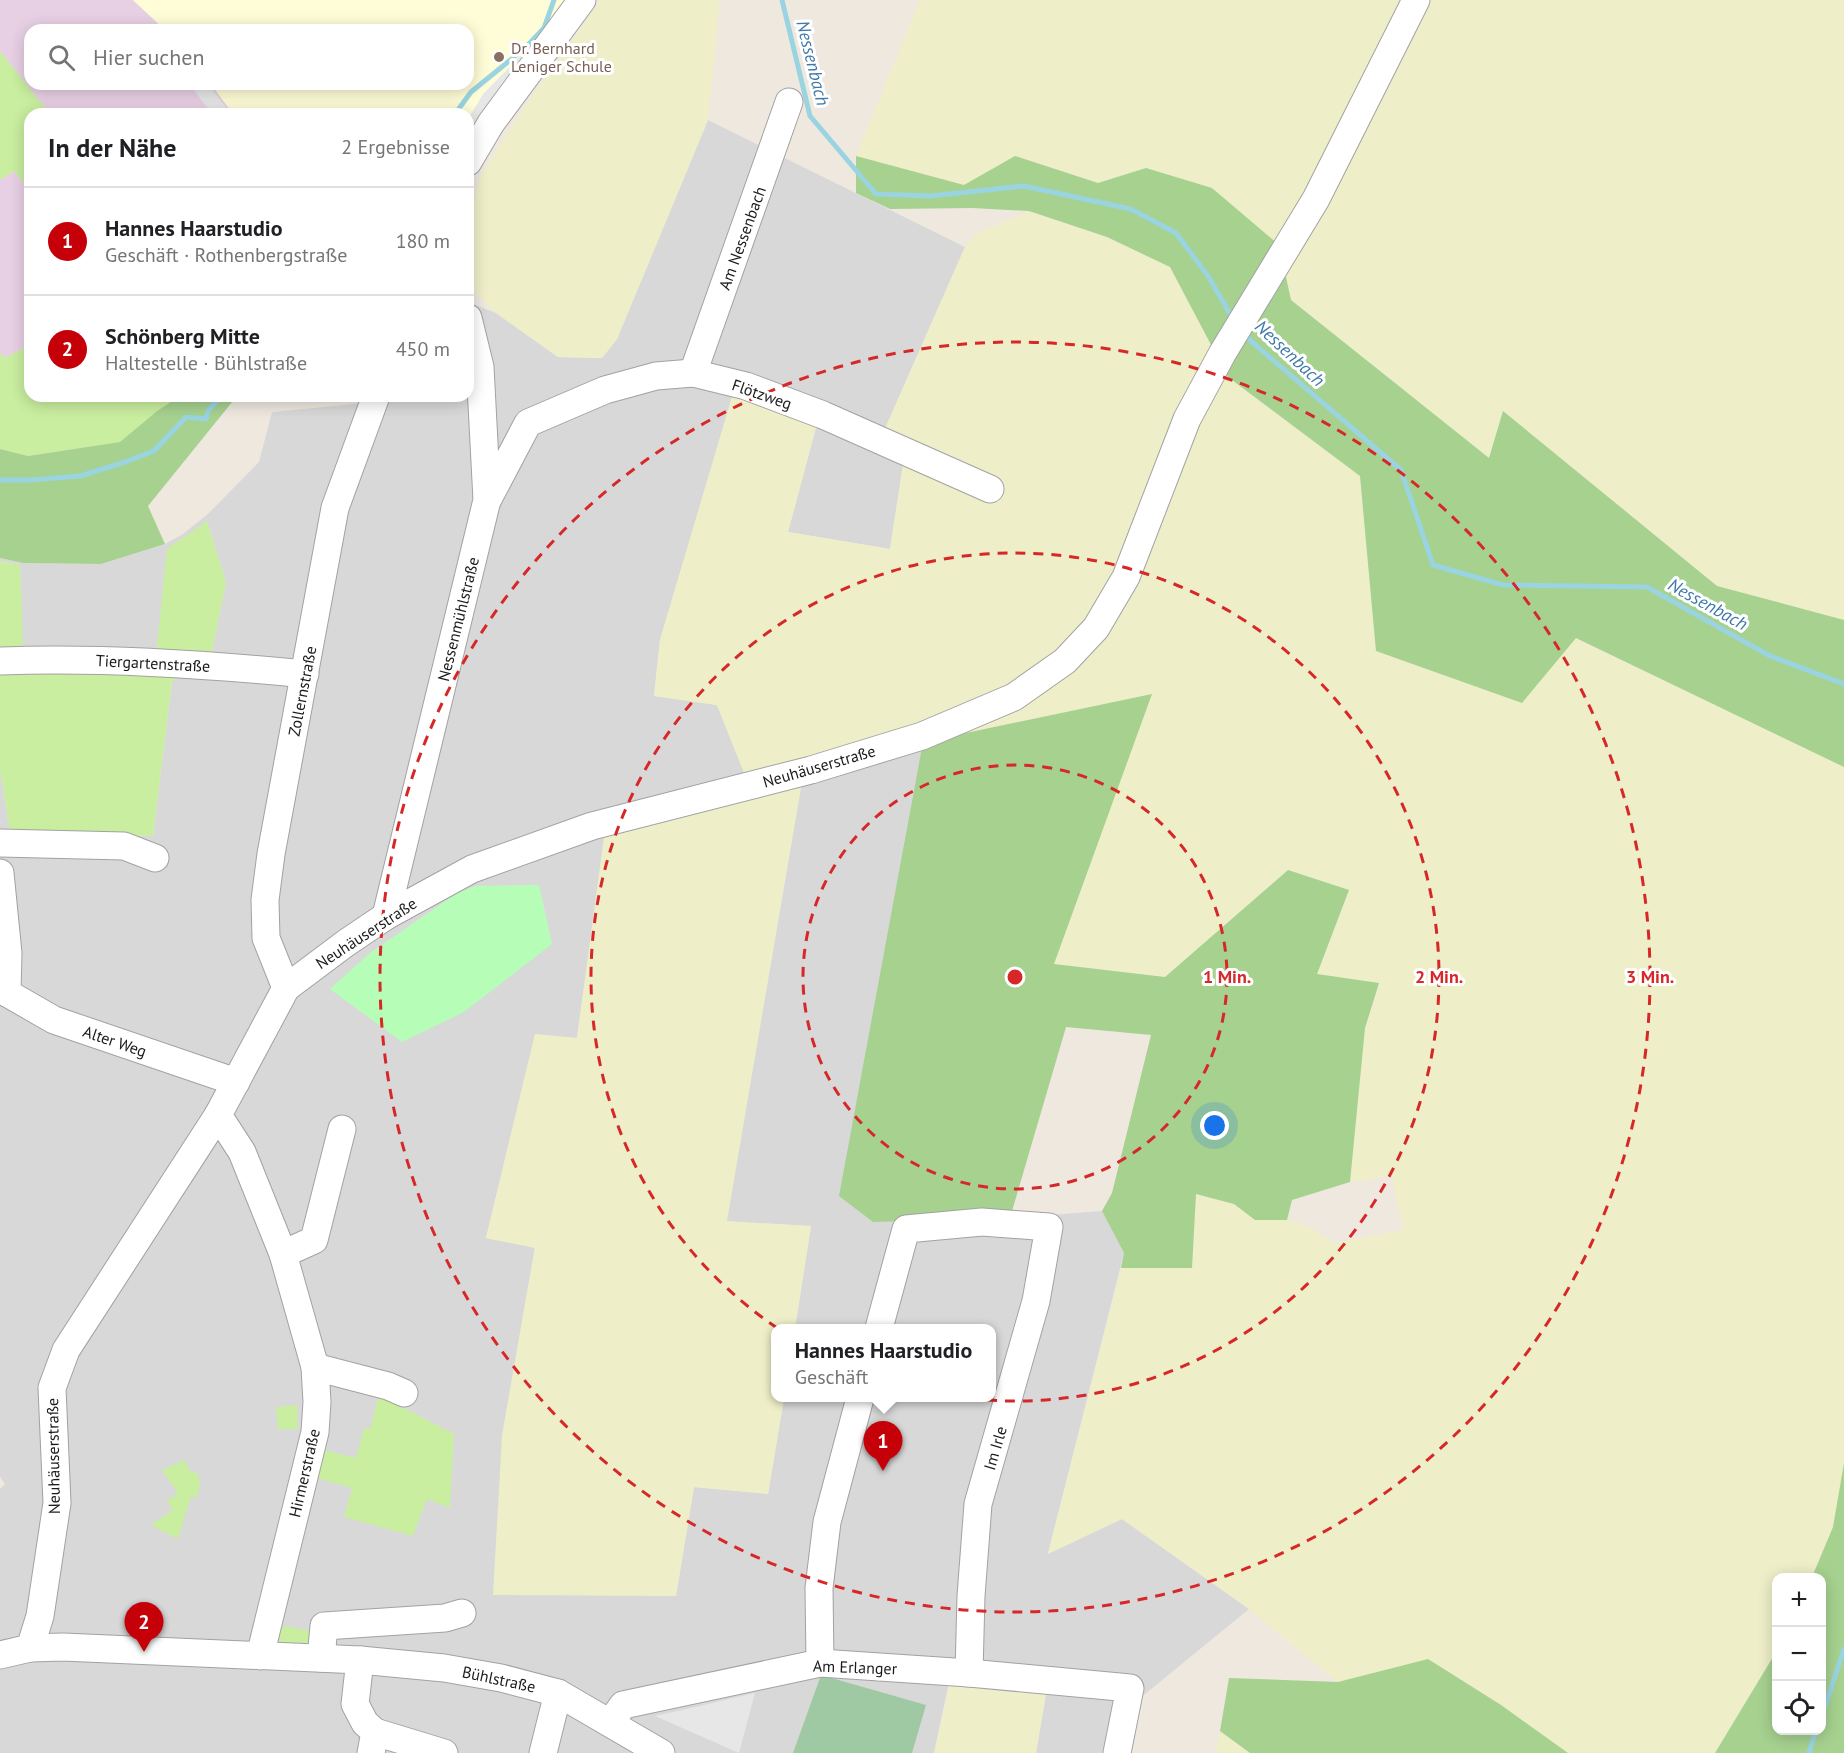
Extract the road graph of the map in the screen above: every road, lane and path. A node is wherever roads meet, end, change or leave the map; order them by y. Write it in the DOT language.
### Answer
graph roads {
  1 [pos="582,0"];
  2 [pos="1416,0"];
  3 [pos="789,102"];
  4 [pos="474,152"];
  5 [pos="474,342"];
  6 [pos="693,373"];
  7 [pos="374,402"];
  8 [pos="528,423"];
  9 [pos="484,438"];
  10 [pos="990,489"];
  11 [pos="487,500"];
  12 [pos="0,661"];
  13 [pos="305,674"];
  14 [pos="0,843"];
  15 [pos="155,858"];
  16 [pos="0,873"];
  17 [pos="386,916"];
  18 [pos="286,988"];
  19 [pos="3,991"];
  20 [pos="236,1082"];
  21 [pos="218,1115"];
  22 [pos="342,1129"];
  23 [pos="283,1254"];
  24 [pos="880,1324"];
  25 [pos="315,1367"];
  26 [pos="404,1393"];
  27 [pos="859,1402"];
  28 [pos="462,1613"];
  29 [pos="30,1648"];
  30 [pos="0,1654"];
  31 [pos="260,1656"];
  32 [pos="321,1658"];
  33 [pos="360,1660"];
  34 [pos="820,1663"];
  35 [pos="969,1673"];
  36 [pos="558,1693"];
  37 [pos="610,1723"];
  38 [pos="373,1742"];
  39 [pos="653,1751"];
  40 [pos="444,1753"];
  41 [pos="543,1753"];
  42 [pos="1117,1753"];
  1 -- 4 [label="street"];
  2 -- 17 [label="street, Neuhäuserstraße"];
  3 -- 6 [label="street, Am Nessenbach"];
  5 -- 9 [label="street, Nessenmühlstraße"];
  6 -- 8 [label="street, Flötzweg"];
  6 -- 10 [label="street, Flötzweg"];
  7 -- 13 [label="street, Zollernstraße"];
  8 -- 9 [label="street, Flötzweg"];
  8 -- 11 [label="street"];
  9 -- 11 [label="street, Nessenmühlstraße"];
  11 -- 17 [label="street, Nessenmühlstraße"];
  12 -- 13 [label="street, Tiergartenstraße"];
  13 -- 18 [label="street, Zollernstraße"];
  14 -- 15 [label="street"];
  16 -- 19 [label="street"];
  17 -- 18 [label="street, Neuhäuserstraße"];
  18 -- 20 [label="street, Neuhäuserstraße"];
  19 -- 20 [label="street, Alter Weg"];
  20 -- 21 [label="street, Neuhäuserstraße"];
  21 -- 23 [label="street, Hirmerstraße"];
  21 -- 29 [label="street, Neuhäuserstraße"];
  22 -- 23 [label="street"];
  23 -- 25 [label="street, Hirmerstraße"];
  24 -- 35 [label="street, Im Irle"];
  25 -- 26 [label="street"];
  25 -- 31 [label="street, Hirmerstraße"];
  27 -- 34 [label="street"];
  28 -- 32 [label="street"];
  29 -- 30 [label="street, Bühlstraße"];
  29 -- 31 [label="street, Bühlstraße"];
  31 -- 32 [label="street, Bühlstraße"];
  32 -- 33 [label="street, Bühlstraße"];
  33 -- 36 [label="street, Bühlstraße"];
  33 -- 38 [label="street"];
  34 -- 35 [label="street, Am Erlanger"];
  34 -- 37 [label="street, Am Erlanger"];
  35 -- 42 [label="street, Am Erlanger"];
  36 -- 37 [label="street, Bühlstraße"];
  36 -- 41 [label="street"];
  37 -- 39 [label="street, Bühlstraße"];
  38 -- 40 [label="street"];
}
